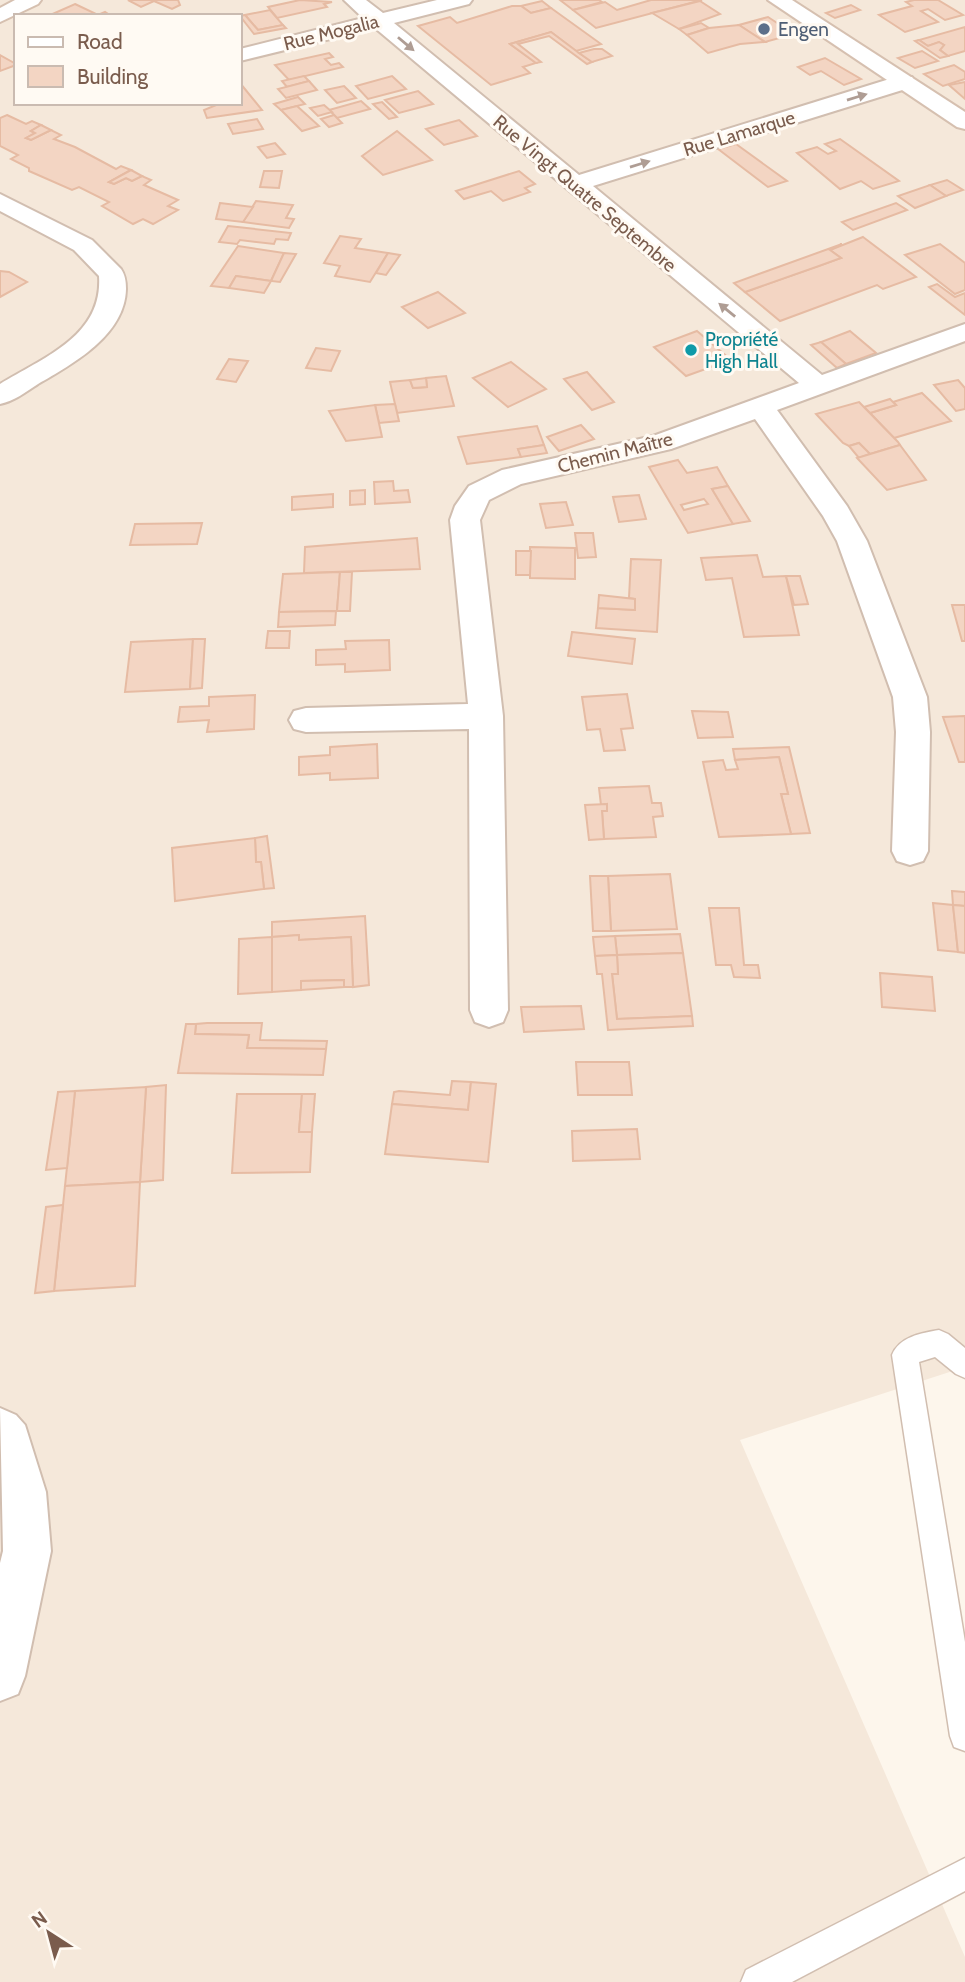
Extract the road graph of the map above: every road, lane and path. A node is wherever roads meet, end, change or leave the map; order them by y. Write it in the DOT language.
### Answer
graph roads {
  1 [pos="31,0"];
  2 [pos="354,0"];
  3 [pos="462,0"];
  4 [pos="778,0"];
  5 [pos="0,16"];
  6 [pos="379,21"];
  7 [pos="242,55"];
  8 [pos="904,82"];
  9 [pos="965,122"];
  10 [pos="575,184"];
  11 [pos="0,201"];
  12 [pos="965,332"];
  13 [pos="817,384"];
  14 [pos="0,396"];
  15 [pos="760,407"];
  16 [pos="486,716"];
  17 [pos="306,720"];
  18 [pos="910,851"];
  19 [pos="489,1010"];
  20 [pos="965,1365"];
  21 [pos="0,1430"];
  22 [pos="0,1676"];
  23 [pos="965,1736"];
  24 [pos="965,1874"];
  25 [pos="758,1982"];
  1 -- 5 [label="street"];
  2 -- 6 [label="street, Rue Vingt Quatre Septembre"];
  3 -- 6 [label="street, Rue Mogalia"];
  4 -- 8 [label="street"];
  6 -- 7 [label="street, Rue Mogalia"];
  6 -- 10 [label="street, Rue Vingt Quatre Septembre, one-way"];
  8 -- 9 [label="street"];
  10 -- 8 [label="street, Rue Lamarque, one-way"];
  13 -- 10 [label="street, Rue Vingt Quatre Septembre, one-way"];
  11 -- 14 [label="street"];
  12 -- 13 [label="street, Chemin Maître"];
  13 -- 15 [label="street, Chemin Maître"];
  15 -- 16 [label="street, Chemin Maître"];
  15 -- 18 [label="street"];
  16 -- 17 [label="street"];
  16 -- 19 [label="street, Chemin Maître"];
  20 -- 23 [label="lane"];
  21 -- 22 [label="street"];
  24 -- 25 [label="lane"];
}
